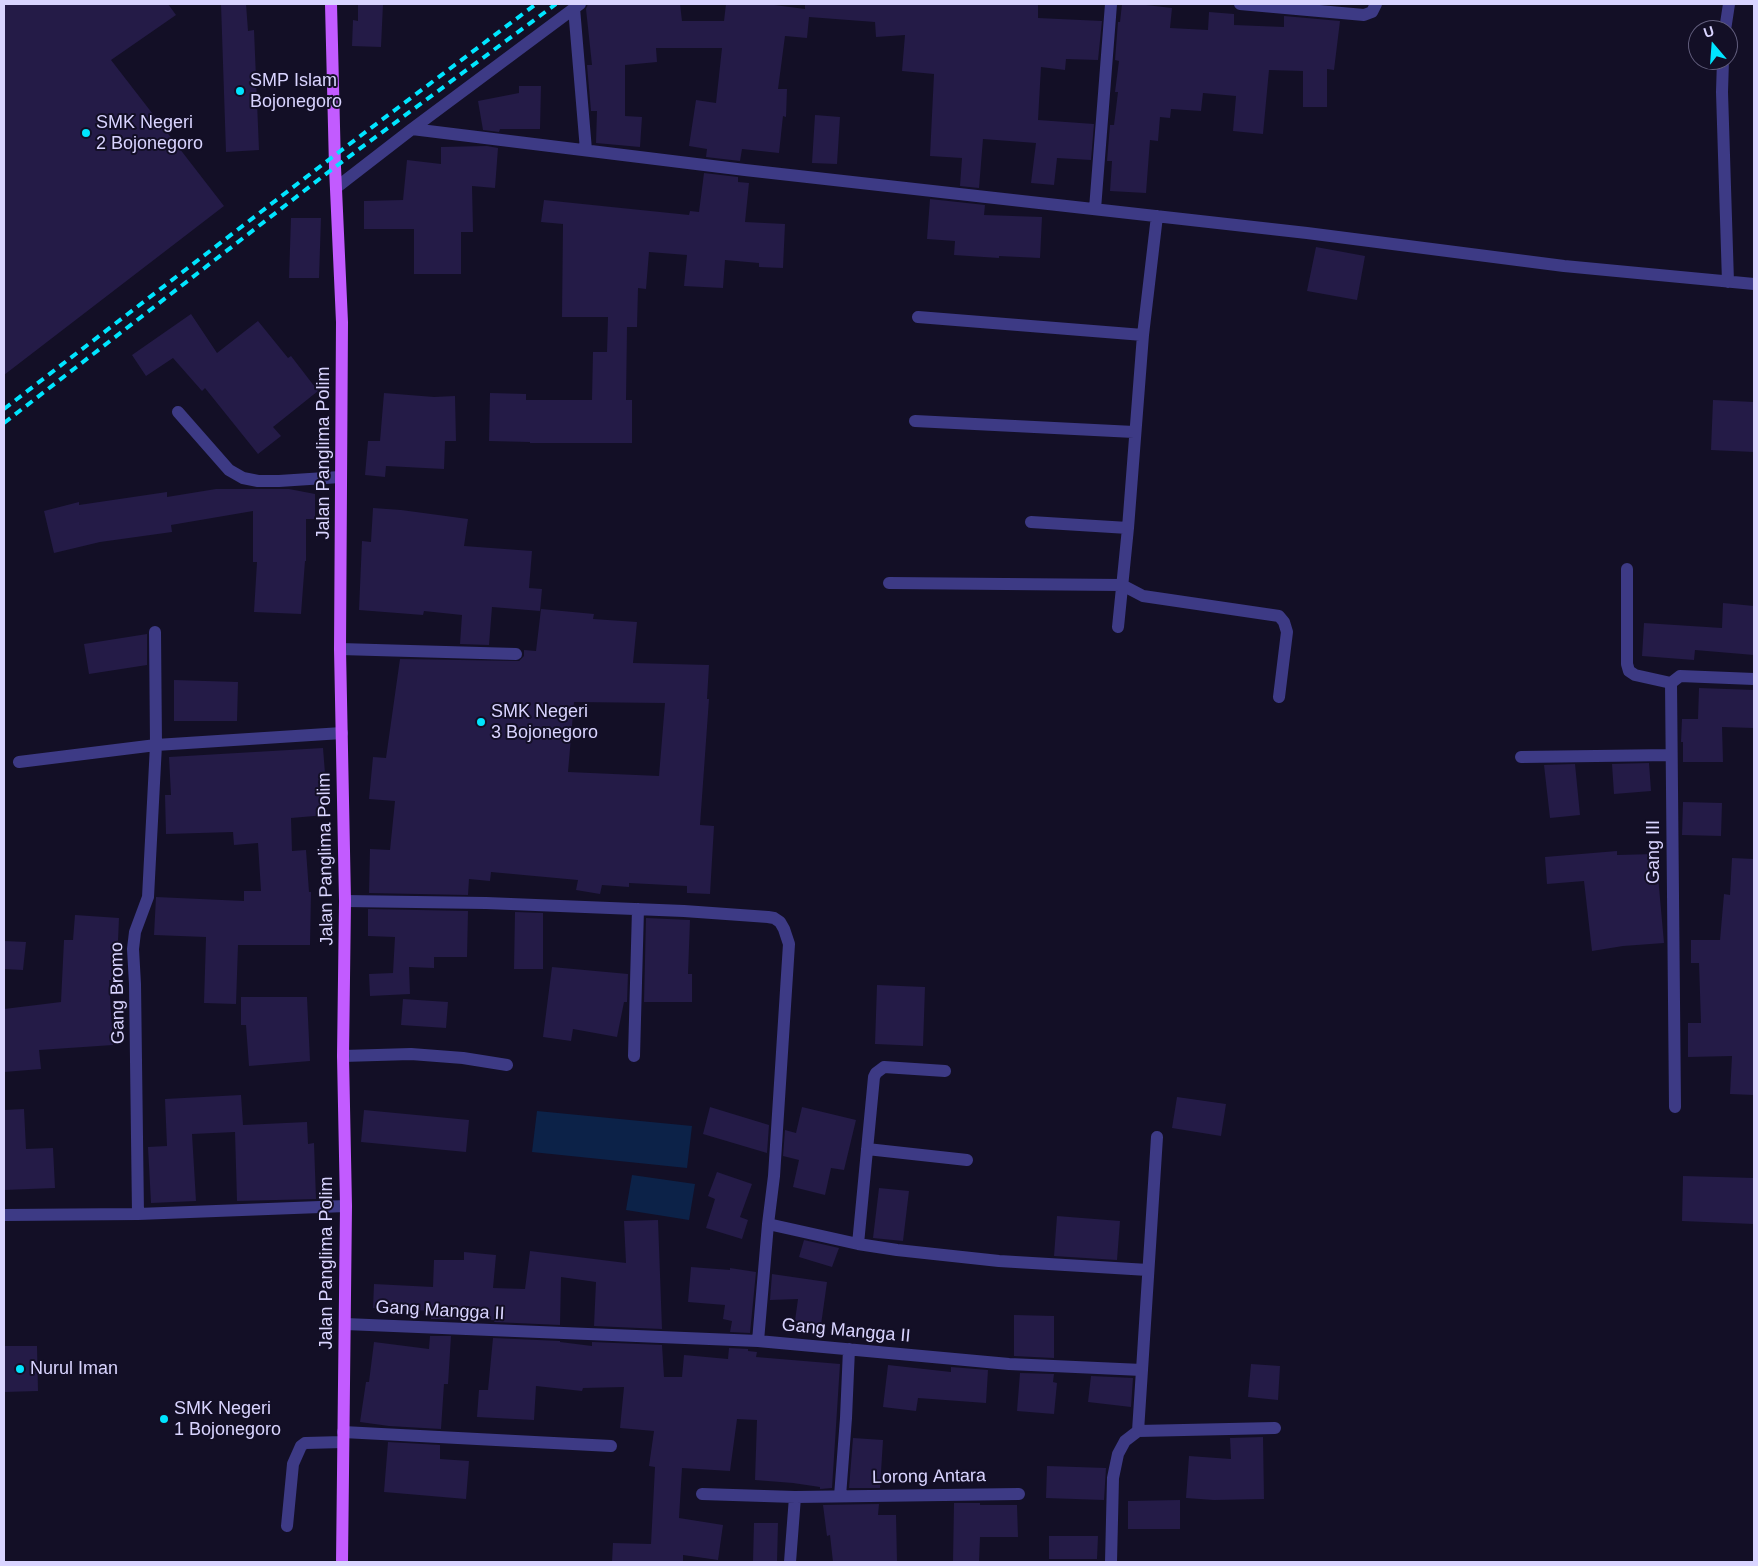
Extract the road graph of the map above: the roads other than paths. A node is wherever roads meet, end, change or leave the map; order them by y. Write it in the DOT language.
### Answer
graph roads {
  1 [pos="331,4"];
  2 [pos="1111,4"];
  3 [pos="1240,4"];
  4 [pos="1376,4"];
  5 [pos="1729,4"];
  6 [pos="577,6"];
  7 [pos="1727,20"];
  8 [pos="1723,70"];
  9 [pos="412,129"];
  10 [pos="586,150"];
  11 [pos="337,186"];
  12 [pos="1095,209"];
  13 [pos="1157,216"];
  14 [pos="1728,282"];
  15 [pos="1754,284"];
  16 [pos="918,317"];
  17 [pos="1143,335"];
  18 [pos="178,412"];
  19 [pos="915,421"];
  20 [pos="1134,432"];
  21 [pos="340,477"];
  22 [pos="1031,522"];
  23 [pos="1128,528"];
  24 [pos="1627,569"];
  25 [pos="889,583"];
  26 [pos="1122,585"];
  27 [pos="1118,627"];
  28 [pos="155,632"];
  29 [pos="340,649"];
  30 [pos="516,654"];
  31 [pos="1754,679"];
  32 [pos="1671,683"];
  33 [pos="1279,697"];
  34 [pos="342,733"];
  35 [pos="156,745"];
  36 [pos="1671,755"];
  37 [pos="1521,757"];
  38 [pos="20,762"];
  39 [pos="345,901"];
  40 [pos="638,909"];
  41 [pos="343,1056"];
  42 [pos="634,1056"];
  43 [pos="507,1065"];
  44 [pos="945,1071"];
  45 [pos="1675,1107"];
  46 [pos="1158,1137"];
  47 [pos="867,1149"];
  48 [pos="967,1160"];
  49 [pos="346,1206"];
  50 [pos="138,1214"];
  51 [pos="4,1215"];
  52 [pos="768,1224"];
  53 [pos="858,1244"];
  54 [pos="1148,1270"];
  55 [pos="345,1324"];
  56 [pos="758,1341"];
  57 [pos="849,1349"];
  58 [pos="1142,1370"];
  59 [pos="1275,1428"];
  60 [pos="1138,1431"];
  61 [pos="343,1437"];
  62 [pos="611,1446"];
  63 [pos="702,1494"];
  64 [pos="1019,1494"];
  65 [pos="840,1496"];
  66 [pos="795,1497"];
  67 [pos="287,1526"];
  68 [pos="342,1562"];
  69 [pos="790,1562"];
  70 [pos="1111,1562"];
  1 -- 11 [label="main road, Jalan Panglima Polim"];
  2 -- 12 [label="street"];
  3 -- 4 [label="street"];
  5 -- 7 [label="street"];
  6 -- 9 [label="street"];
  6 -- 10 [label="street"];
  8 -- 14 [label="street"];
  9 -- 10 [label="street"];
  9 -- 11 [label="street"];
  10 -- 12 [label="street"];
  11 -- 21 [label="main road, Jalan Panglima Polim"];
  12 -- 13 [label="street"];
  13 -- 14 [label="street"];
  13 -- 17 [label="street"];
  14 -- 15 [label="street"];
  16 -- 17 [label="street"];
  17 -- 20 [label="street"];
  18 -- 21 [label="street"];
  19 -- 20 [label="street"];
  20 -- 23 [label="street"];
  21 -- 29 [label="main road, Jalan Panglima Polim"];
  22 -- 23 [label="street"];
  23 -- 26 [label="street"];
  24 -- 32 [label="street"];
  25 -- 26 [label="street"];
  26 -- 27 [label="street"];
  26 -- 33 [label="street"];
  28 -- 35 [label="street, Gang Bromo"];
  29 -- 30 [label="street"];
  29 -- 34 [label="main road, Jalan Panglima Polim"];
  31 -- 32 [label="street"];
  32 -- 36 [label="street, Gang III"];
  34 -- 35 [label="street"];
  34 -- 39 [label="main road, Jalan Panglima Polim"];
  35 -- 38 [label="street"];
  35 -- 50 [label="street, Gang Bromo"];
  36 -- 37 [label="street"];
  36 -- 45 [label="street, Gang III"];
  39 -- 40 [label="street"];
  39 -- 41 [label="main road, Jalan Panglima Polim"];
  40 -- 42 [label="street"];
  40 -- 52 [label="street"];
  41 -- 43 [label="street"];
  41 -- 49 [label="main road, Jalan Panglima Polim"];
  44 -- 47 [label="street"];
  46 -- 54 [label="street"];
  47 -- 48 [label="street"];
  47 -- 53 [label="street"];
  49 -- 50 [label="street"];
  49 -- 55 [label="main road, Jalan Panglima Polim"];
  50 -- 51 [label="street"];
  52 -- 53 [label="street"];
  52 -- 56 [label="street"];
  53 -- 54 [label="street"];
  54 -- 58 [label="street"];
  55 -- 56 [label="street, Gang Mangga II"];
  55 -- 61 [label="main road, Jalan Panglima Polim"];
  56 -- 57 [label="street, Gang Mangga II"];
  57 -- 58 [label="street, Gang Mangga II"];
  57 -- 65 [label="street"];
  58 -- 60 [label="street"];
  59 -- 60 [label="street"];
  60 -- 70 [label="street"];
  61 -- 62 [label="street"];
  61 -- 67 [label="street"];
  61 -- 68 [label="main road, Jalan Panglima Polim"];
  63 -- 66 [label="street, Lorong Antara"];
  64 -- 65 [label="street, Lorong Antara"];
  65 -- 66 [label="street, Lorong Antara"];
  66 -- 69 [label="street"];
}
